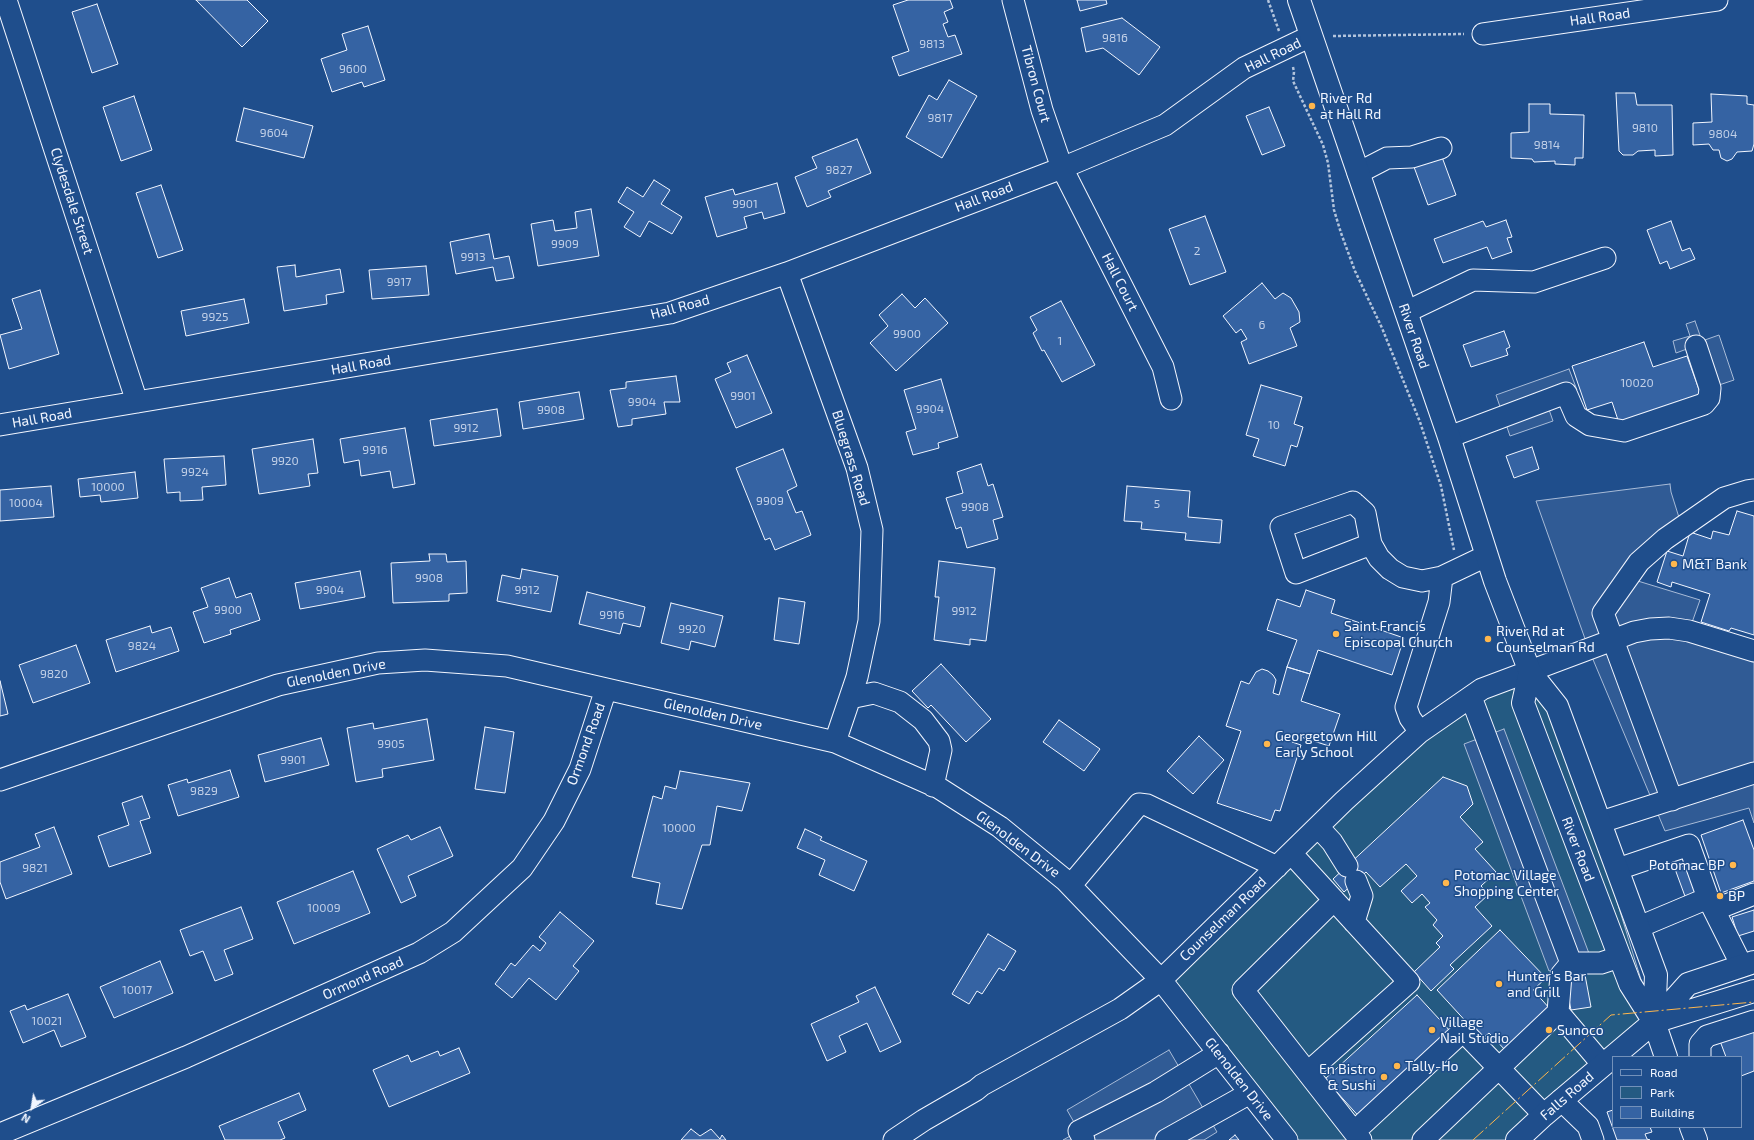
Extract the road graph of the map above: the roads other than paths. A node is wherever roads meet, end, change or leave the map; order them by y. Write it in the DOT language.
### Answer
graph roads {
  1 [pos="6,0"];
  2 [pos="1013,0"];
  3 [pos="1299,0"];
  4 [pos="1717,0"];
  5 [pos="1482,34"];
  6 [pos="1311,36"];
  7 [pos="1441,148"];
  8 [pos="1062,168"];
  9 [pos="1358,173"];
  10 [pos="1605,258"];
  11 [pos="787,273"];
  12 [pos="1406,312"];
  13 [pos="1696,346"];
  14 [pos="1172,399"];
  15 [pos="137,402"];
  16 [pos="0,425"];
  17 [pos="1449,437"];
  18 [pos="1754,490"];
  19 [pos="1371,544"];
  20 [pos="1486,556"];
  21 [pos="1451,572"];
  22 [pos="1614,640"];
  23 [pos="1754,651"];
  24 [pos="1530,672"];
  25 [pos="606,689"];
  26 [pos="1471,696"];
  27 [pos="850,698"];
  28 [pos="1420,732"];
  29 [pos="835,742"];
  30 [pos="1754,773"];
  31 [pos="0,780"];
  32 [pos="933,786"];
  33 [pos="1672,800"];
  34 [pos="1601,822"];
  35 [pos="1318,827"];
  36 [pos="1284,860"];
  37 [pos="1618,869"];
  38 [pos="1071,885"];
  39 [pos="1754,894"];
  40 [pos="1334,900"];
  41 [pos="1711,904"];
  42 [pos="1354,922"];
  43 [pos="1639,927"];
  44 [pos="1619,956"];
  45 [pos="1571,963"];
  46 [pos="1748,964"];
  47 [pos="1161,980"];
  48 [pos="1754,991"];
  49 [pos="1558,1012"];
  50 [pos="1754,1021"];
  51 [pos="1654,1022"];
  52 [pos="1219,1054"];
  53 [pos="1614,1056"];
  54 [pos="1666,1056"];
  55 [pos="1700,1056"];
  56 [pos="1612,1057"];
  57 [pos="1603,1065"];
  58 [pos="1499,1068"];
  59 [pos="1308,1072"];
  60 [pos="1250,1093"];
  61 [pos="1561,1100"];
  62 [pos="1544,1115"];
  63 [pos="1691,1128"];
  64 [pos="0,1134"];
  65 [pos="1358,1136"];
  66 [pos="894,1140"];
  67 [pos="1084,1140"];
  68 [pos="1166,1140"];
  69 [pos="1287,1140"];
  70 [pos="1423,1140"];
  71 [pos="1517,1140"];
  72 [pos="1593,1140"];
  73 [pos="1696,1140"];
  1 -- 15 [label="street, Clydesdale Street"];
  2 -- 8 [label="street, Tibron Court"];
  3 -- 6 [label="main road, River Road"];
  4 -- 5 [label="street, Hall Road"];
  6 -- 8 [label="street, Hall Road"];
  6 -- 9 [label="main road, River Road"];
  7 -- 9 [label="street"];
  8 -- 11 [label="street, Hall Road"];
  8 -- 14 [label="street, Hall Court"];
  9 -- 12 [label="main road, River Road"];
  10 -- 12 [label="street"];
  11 -- 15 [label="street, Hall Road"];
  11 -- 27 [label="street, Bluegrass Road"];
  12 -- 17 [label="main road, River Road"];
  13 -- 17 [label="street"];
  15 -- 16 [label="street, Hall Road"];
  17 -- 20 [label="main road, River Road"];
  18 -- 22 [label="street"];
  19 -- 21 [label="street"];
  20 -- 21 [label="street"];
  20 -- 24 [label="main road, River Road"];
  21 -- 28 [label="street"];
  22 -- 23 [label="street, Counselman Road"];
  22 -- 24 [label="street, Counselman Road"];
  22 -- 33 [label="street"];
  24 -- 26 [label="street, Counselman Road"];
  24 -- 34 [label="main road, River Road"];
  24 -- 44 [label="main road, River Road"];
  25 -- 29 [label="street, Glenolden Drive"];
  25 -- 31 [label="street, Glenolden Drive"];
  25 -- 64 [label="street, Ormond Road"];
  26 -- 28 [label="street, Counselman Road"];
  26 -- 45 [label="street"];
  27 -- 29 [label="street, Bluegrass Road"];
  27 -- 32 [label="street"];
  28 -- 35 [label="street, Counselman Road"];
  29 -- 32 [label="street, Glenolden Drive"];
  30 -- 33 [label="street"];
  32 -- 38 [label="street, Glenolden Drive"];
  33 -- 34 [label="street"];
  34 -- 37 [label="main road, River Road"];
  35 -- 36 [label="street, Counselman Road"];
  35 -- 42 [label="street"];
  36 -- 38 [label="street"];
  36 -- 40 [label="street"];
  36 -- 47 [label="street, Counselman Road"];
  37 -- 41 [label="street"];
  37 -- 43 [label="main road, River Road"];
  38 -- 47 [label="street, Glenolden Drive"];
  39 -- 41 [label="street"];
  40 -- 42 [label="street"];
  40 -- 59 [label="street"];
  41 -- 43 [label="street"];
  41 -- 46 [label="street"];
  42 -- 59 [label="street"];
  43 -- 51 [label="main road, River Road"];
  44 -- 45 [label="street"];
  44 -- 51 [label="main road, River Road"];
  45 -- 49 [label="street"];
  46 -- 51 [label="main road, Falls Road"];
  47 -- 52 [label="street, Glenolden Drive"];
  47 -- 66 [label="street, Counselman Road"];
  48 -- 51 [label="main road, Falls Road"];
  49 -- 57 [label="street"];
  49 -- 58 [label="street"];
  50 -- 55 [label="street"];
  51 -- 53 [label="main road, Falls Road"];
  51 -- 54 [label="main road, River Road"];
  52 -- 60 [label="street, Glenolden Drive"];
  52 -- 67 [label="street"];
  56 -- 57 [label="main road, Falls Road"];
  57 -- 61 [label="main road, Falls Road"];
  58 -- 62 [label="street"];
  58 -- 65 [label="street"];
  58 -- 70 [label="street"];
  59 -- 65 [label="street"];
  60 -- 68 [label="street"];
  60 -- 69 [label="street, Glenolden Drive"];
  61 -- 62 [label="main road, Falls Road"];
  61 -- 72 [label="street"];
  62 -- 71 [label="main road, Falls Road"];
  63 -- 73 [label="main road"];
}
